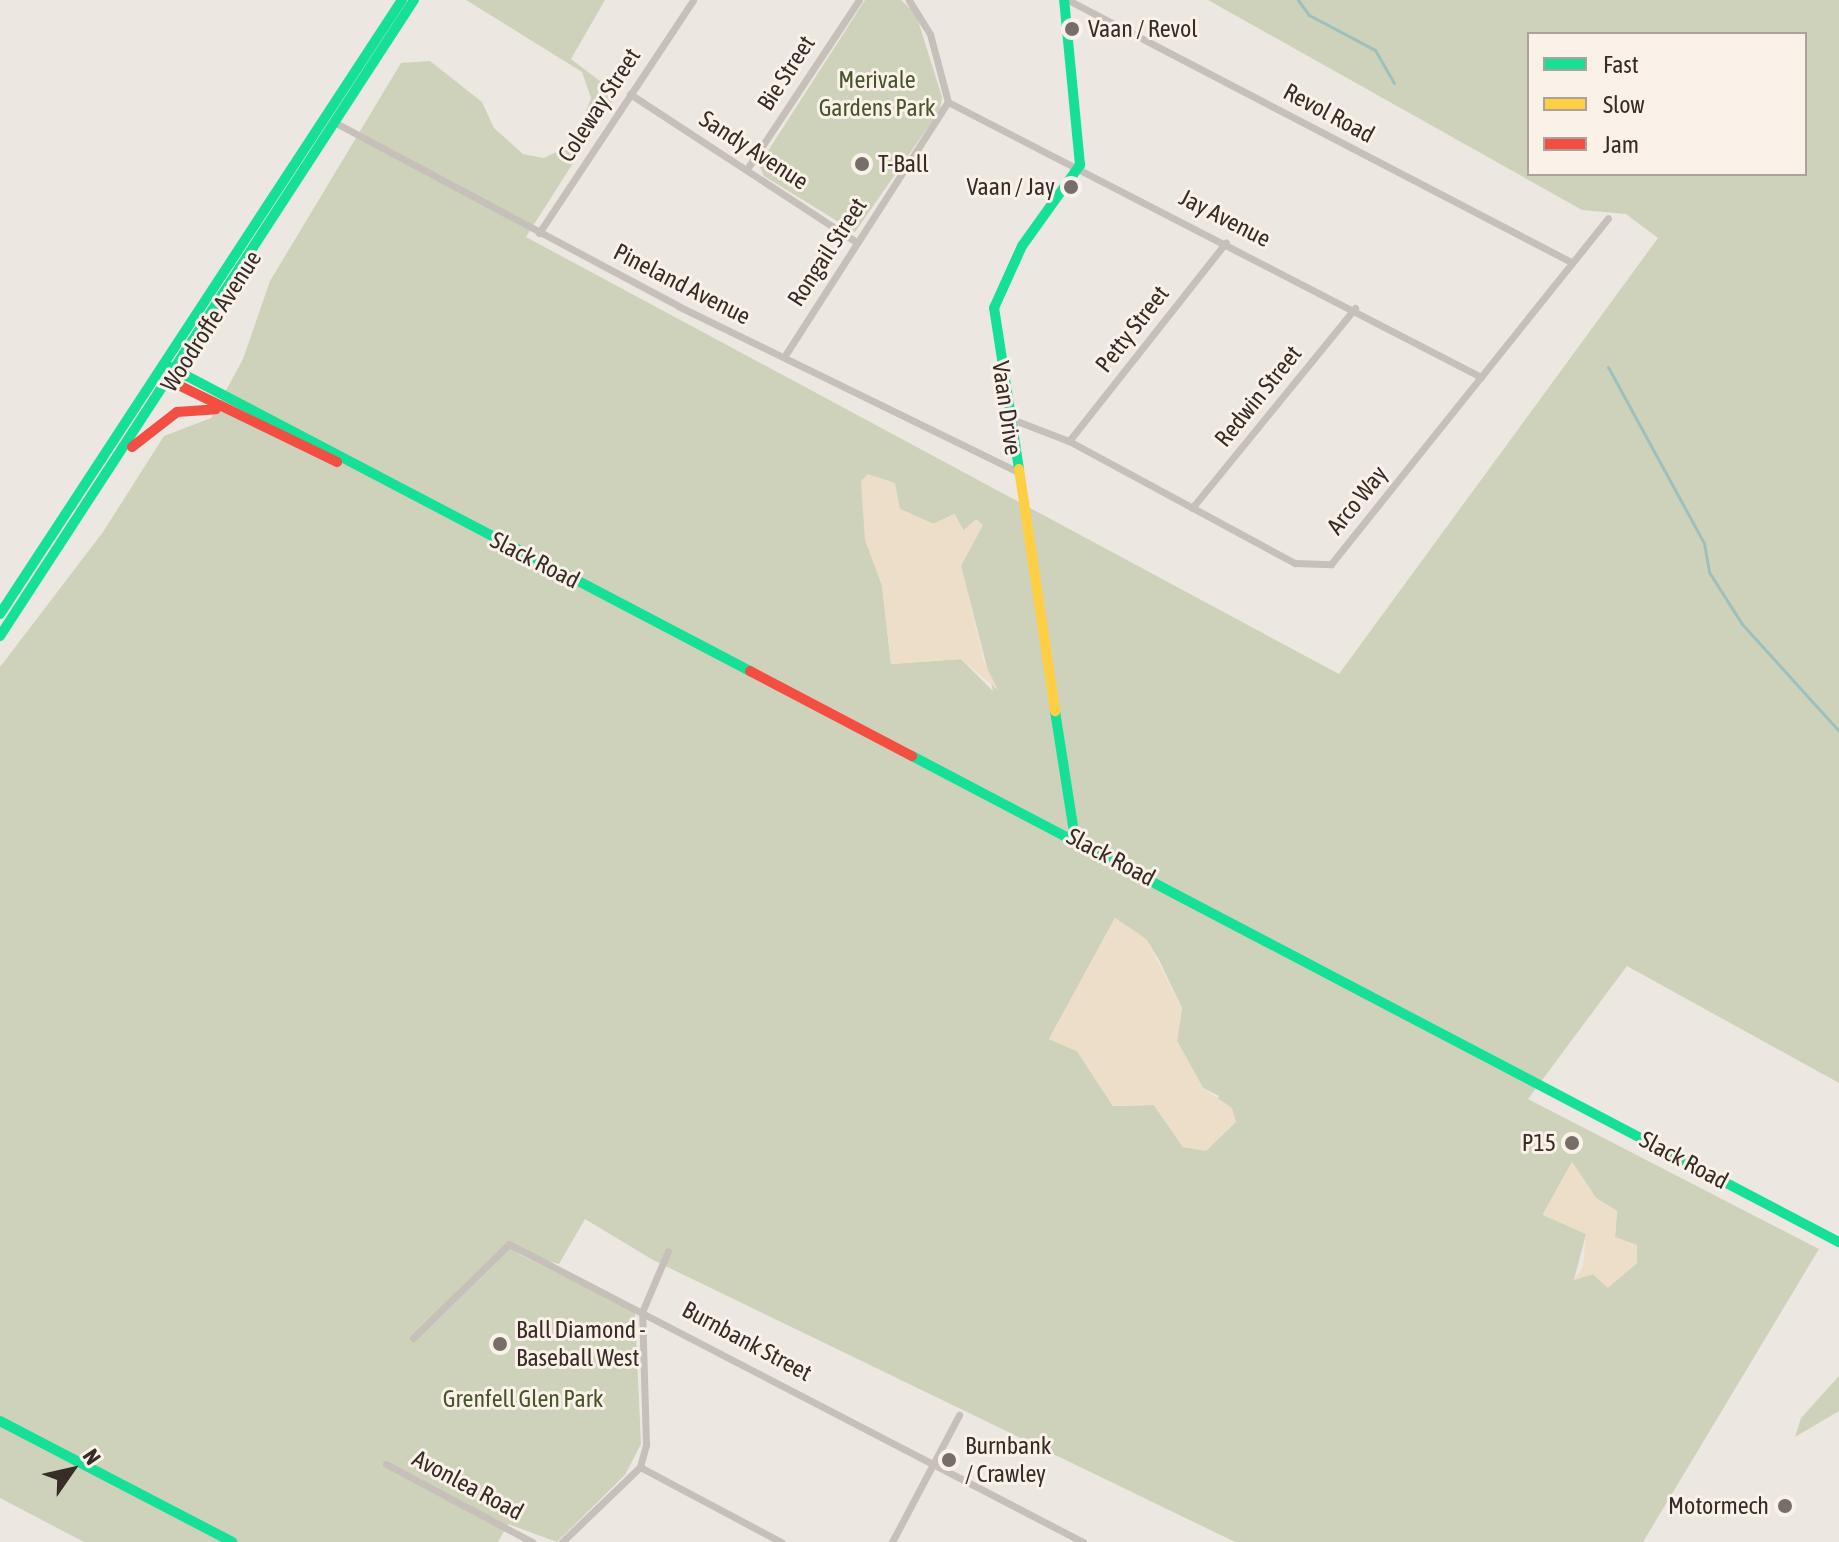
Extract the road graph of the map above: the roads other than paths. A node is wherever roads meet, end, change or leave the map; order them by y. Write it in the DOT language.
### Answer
graph roads {
  1 [pos="402,0"];
  2 [pos="414,0"];
  3 [pos="693,0"];
  4 [pos="859,0"];
  5 [pos="909,0"];
  6 [pos="1066,0"];
  7 [pos="630,94"];
  8 [pos="948,102"];
  9 [pos="334,122"];
  10 [pos="1080,165"];
  11 [pos="747,169"];
  12 [pos="1608,218"];
  13 [pos="539,233"];
  14 [pos="855,241"];
  15 [pos="1226,242"];
  16 [pos="1571,262"];
  17 [pos="1355,308"];
  18 [pos="784,357"];
  19 [pos="161,369"];
  20 [pos="178,372"];
  21 [pos="1481,377"];
  22 [pos="172,382"];
  23 [pos="228,412"];
  24 [pos="1009,418"];
  25 [pos="1069,441"];
  26 [pos="127,450"];
  27 [pos="1016,471"];
  28 [pos="379,479"];
  29 [pos="1192,508"];
  30 [pos="0,614"];
  31 [pos="0,636"];
  32 [pos="1075,839"];
  33 [pos="1839,1242"];
  34 [pos="668,1251"];
  35 [pos="642,1312"];
  36 [pos="413,1338"];
  37 [pos="959,1415"];
  38 [pos="0,1421"];
  39 [pos="932,1463"];
  40 [pos="386,1464"];
  41 [pos="640,1467"];
  42 [pos="232,1542"];
  43 [pos="532,1542"];
  44 [pos="562,1542"];
  45 [pos="781,1542"];
  46 [pos="892,1542"];
  47 [pos="1083,1542"];
  1 -- 19 [label="street, Woodroffe Avenue"];
  2 -- 9 [label="street, Woodroffe Avenue"];
  3 -- 7 [label="street, Coleway Street"];
  4 -- 11 [label="street, Bie Street"];
  5 -- 8 [label="street"];
  6 -- 10 [label="street"];
  6 -- 16 [label="street, Revol Road"];
  7 -- 11 [label="street, Sandy Avenue"];
  7 -- 13 [label="street, Coleway Street"];
  8 -- 10 [label="street, Jay Avenue"];
  8 -- 14 [label="street, Rongail Street"];
  9 -- 13 [label="street, Pineland Avenue"];
  9 -- 20 [label="street, Woodroffe Avenue"];
  10 -- 15 [label="street, Jay Avenue"];
  10 -- 24 [label="street, Vaan Drive"];
  11 -- 14 [label="street, Sandy Avenue"];
  12 -- 16 [label="street, Arco Way"];
  13 -- 18 [label="street, Pineland Avenue"];
  14 -- 18 [label="street, Rongail Street"];
  15 -- 17 [label="street, Jay Avenue"];
  15 -- 25 [label="street, Petty Street"];
  16 -- 21 [label="street, Arco Way"];
  17 -- 21 [label="street, Jay Avenue"];
  17 -- 29 [label="street, Redwin Street"];
  18 -- 27 [label="street, Pineland Avenue"];
  19 -- 20 [label="street, Slack Road"];
  19 -- 22 [label="street, Slack Road"];
  19 -- 30 [label="street, Woodroffe Avenue"];
  20 -- 22 [label="street, Woodroffe Avenue"];
  20 -- 28 [label="street, Slack Road"];
  21 -- 29 [label="street, Arco Way"];
  22 -- 23 [label="street, Slack Road"];
  22 -- 26 [label="street, Woodroffe Avenue"];
  23 -- 26 [label="street"];
  23 -- 28 [label="street, Slack Road"];
  24 -- 25 [label="street, Arco Way"];
  24 -- 27 [label="street, Vaan Drive"];
  25 -- 29 [label="street, Arco Way"];
  26 -- 31 [label="street, Woodroffe Avenue"];
  27 -- 32 [label="street, Vaan Drive"];
  28 -- 32 [label="street, Slack Road"];
  32 -- 33 [label="street, Slack Road"];
  34 -- 35 [label="street"];
  35 -- 36 [label="street, Burnbank Street"];
  35 -- 39 [label="street, Burnbank Street"];
  35 -- 41 [label="street"];
  37 -- 39 [label="street"];
  38 -- 42 [label="street"];
  39 -- 46 [label="street"];
  39 -- 47 [label="street, Burnbank Street"];
  40 -- 43 [label="street, Avonlea Road"];
  41 -- 44 [label="street"];
  41 -- 45 [label="street"];
}
